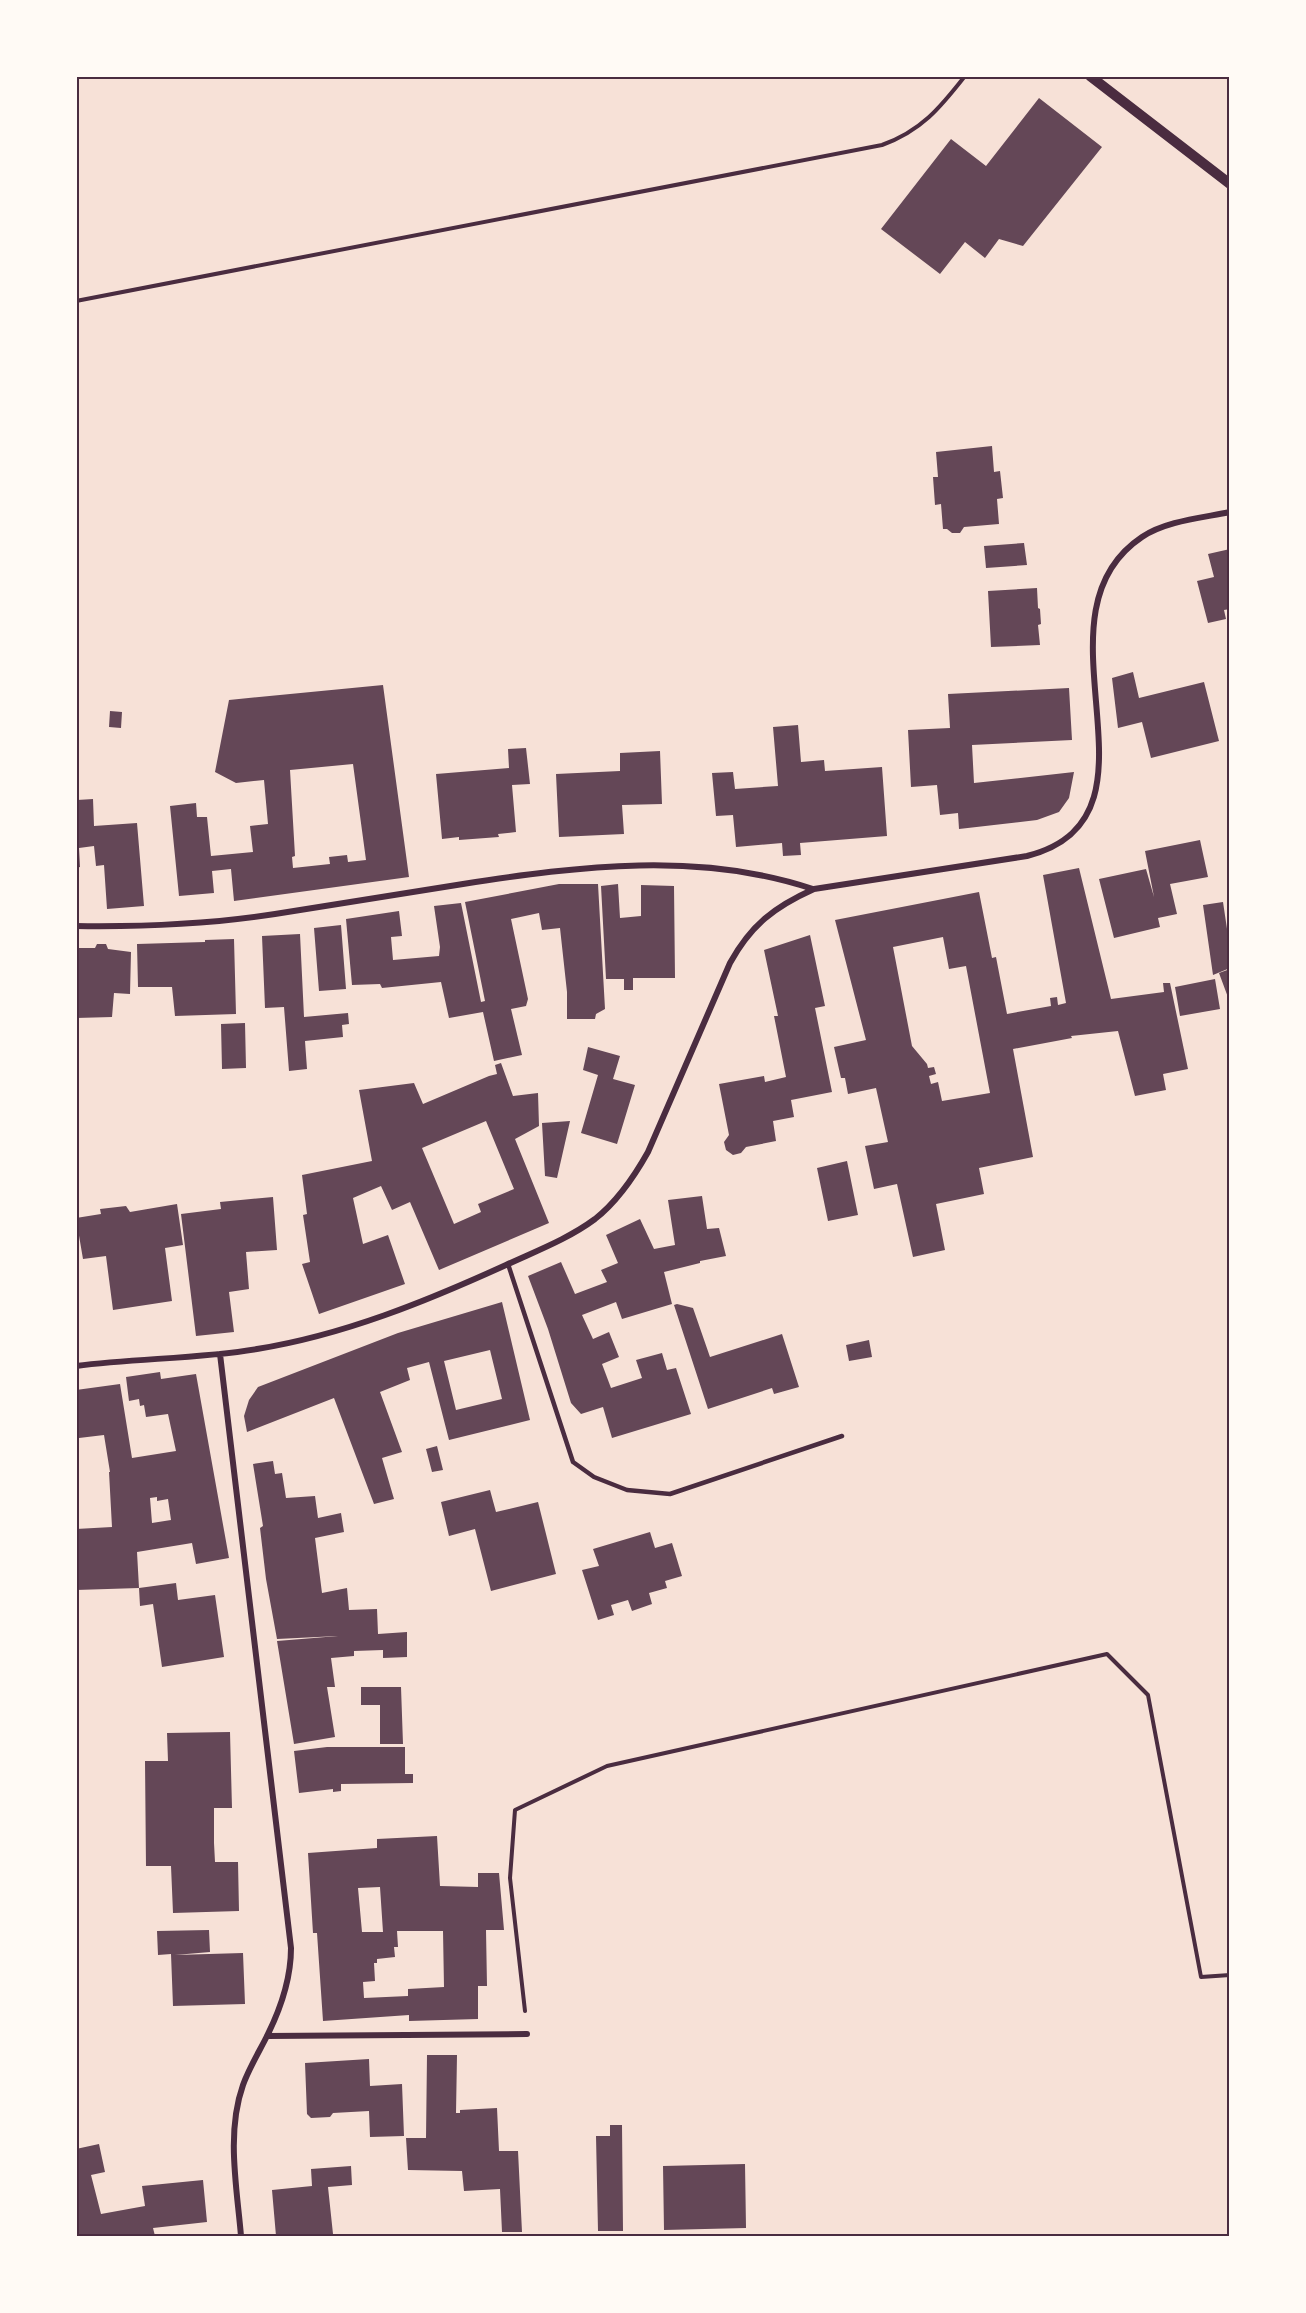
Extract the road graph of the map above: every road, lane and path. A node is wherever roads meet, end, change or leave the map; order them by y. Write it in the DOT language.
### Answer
graph roads {
  1 [pos="965,76"];
  2 [pos="1090,76"];
  3 [pos="1230,184"];
  4 [pos="76,301"];
  5 [pos="1230,512"];
  6 [pos="814,889"];
  7 [pos="76,926"];
  8 [pos="508,1264"];
  9 [pos="220,1354"];
  10 [pos="76,1366"];
  11 [pos="842,1436"];
  12 [pos="1230,1975"];
  13 [pos="527,2034"];
  14 [pos="267,2036"];
  15 [pos="241,2236"];
  1 -- 4 [label="path"];
  2 -- 3 [label="street"];
  5 -- 6 [label="street"];
  6 -- 7 [label="street"];
  6 -- 8 [label="street"];
  8 -- 9 [label="street"];
  8 -- 11 [label="lane"];
  9 -- 10 [label="street"];
  9 -- 14 [label="street"];
  12 -- 13 [label="path"];
  13 -- 14 [label="street"];
  14 -- 15 [label="street"];
}
